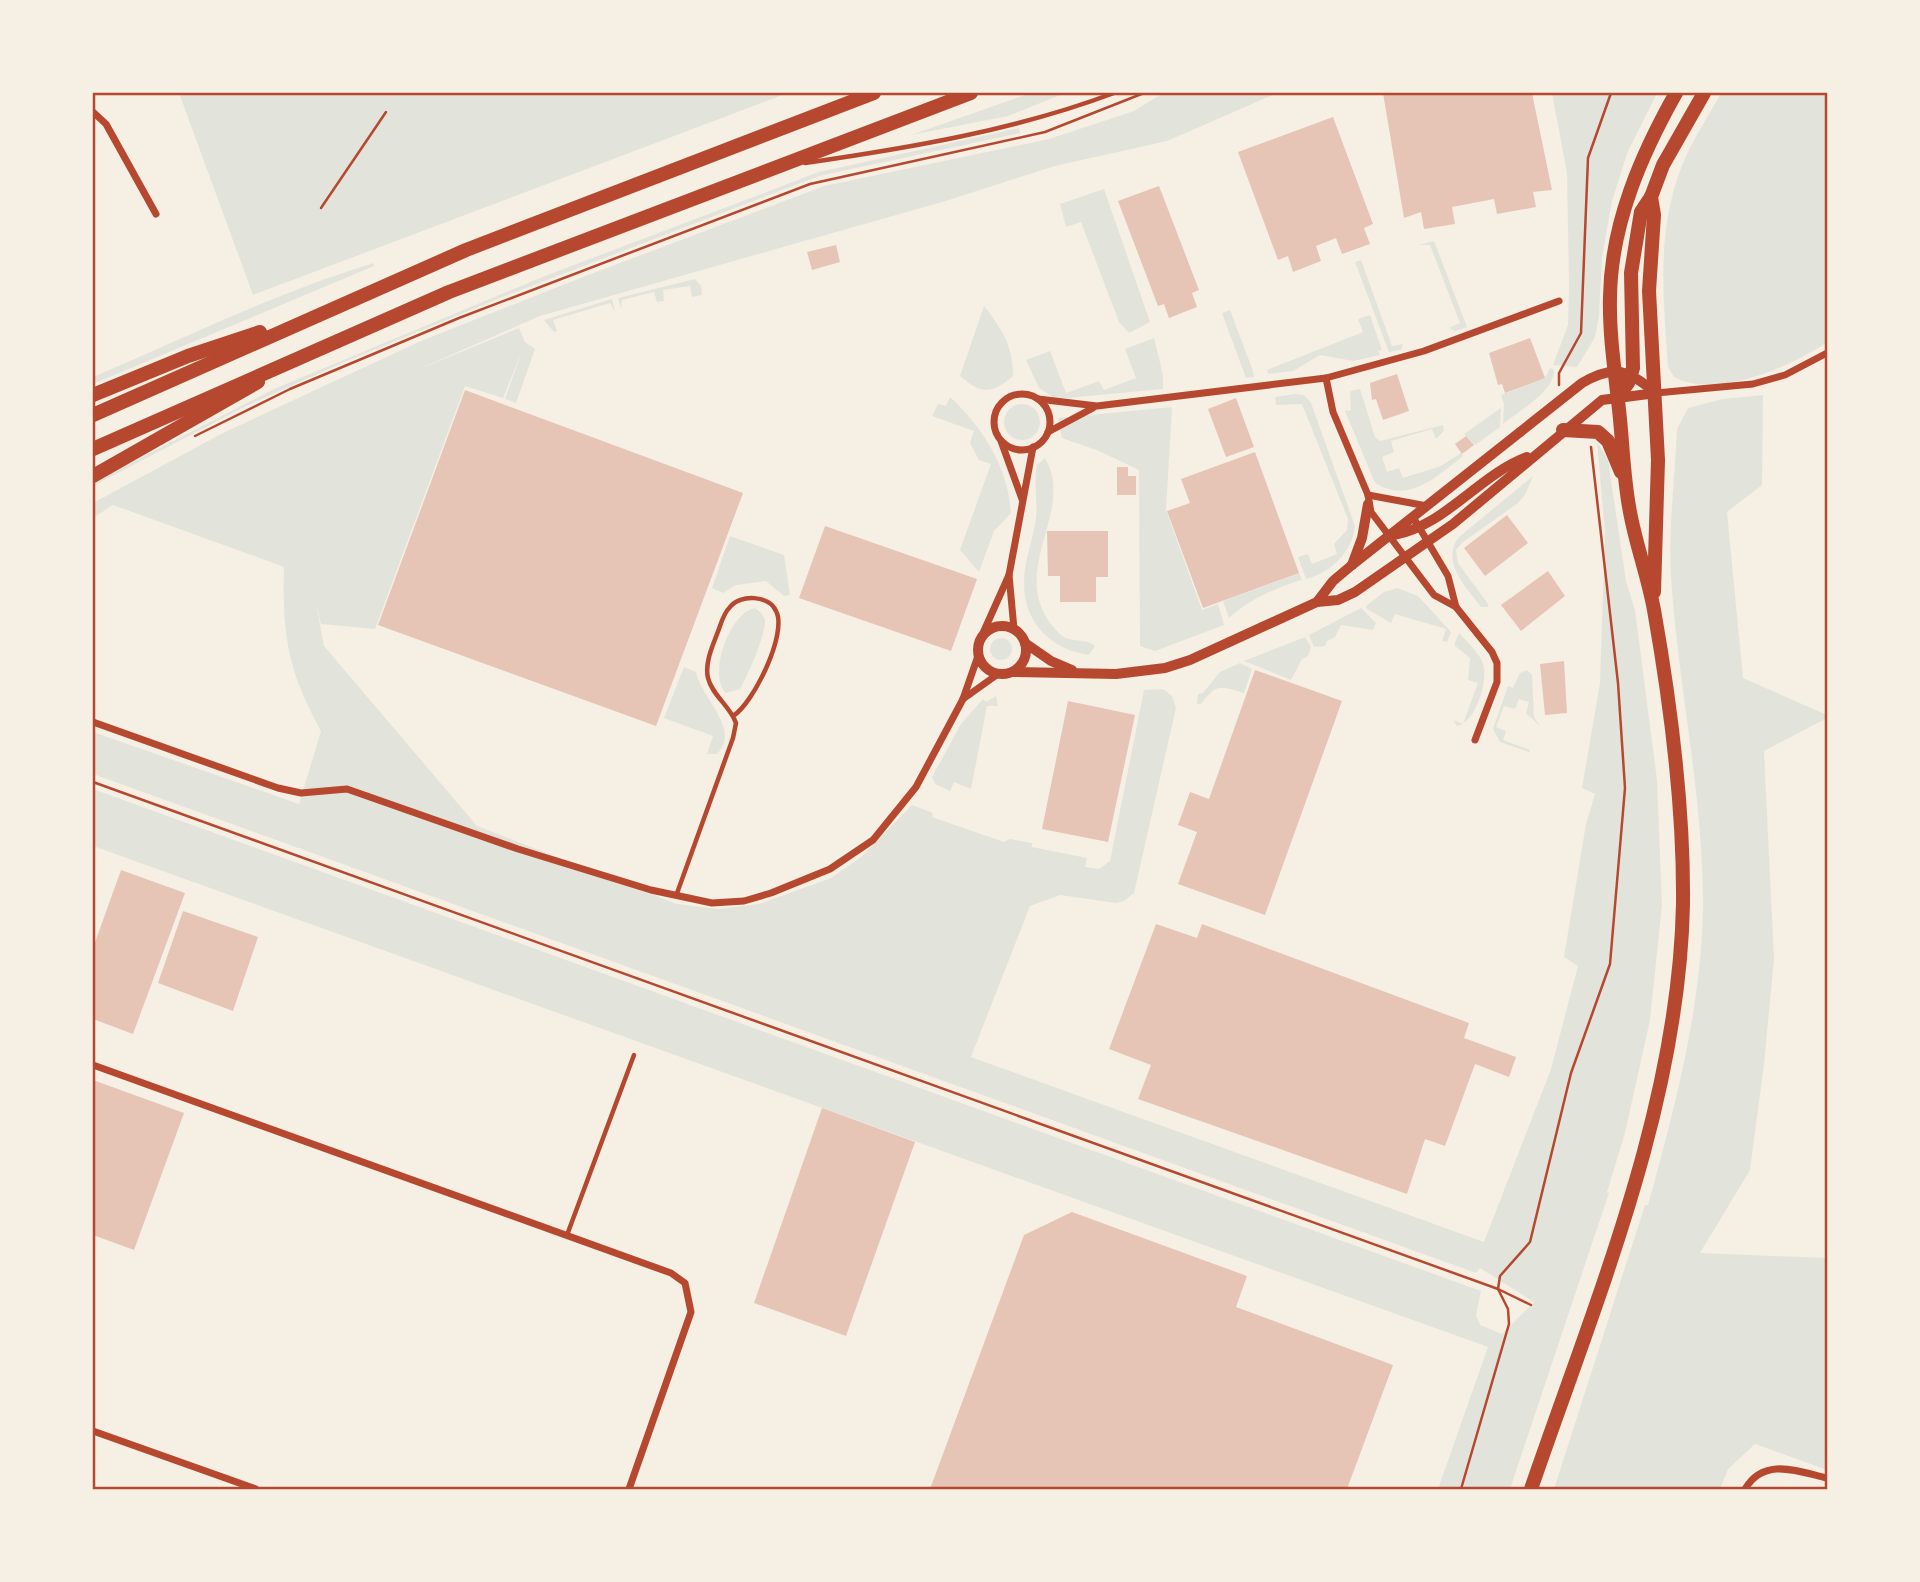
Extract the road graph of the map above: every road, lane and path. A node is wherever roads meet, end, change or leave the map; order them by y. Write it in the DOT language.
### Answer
graph roads {
  1 [pos="874,93"];
  2 [pos="971,93"];
  3 [pos="1114,93"];
  4 [pos="1611,93"];
  5 [pos="1676,93"];
  6 [pos="1704,93"];
  7 [pos="93,112"];
  8 [pos="386,112"];
  9 [pos="777,166"];
  10 [pos="837,176"];
  11 [pos="1651,197"];
  12 [pos="321,208"];
  13 [pos="156,214"];
  14 [pos="1559,301"];
  15 [pos="302,321"];
  16 [pos="314,349"];
  17 [pos="1827,353"];
  18 [pos="1615,370"];
  19 [pos="1632,375"];
  20 [pos="1326,378"];
  21 [pos="1559,385"];
  22 [pos="1656,393"];
  23 [pos="93,395"];
  24 [pos="1618,397"];
  25 [pos="1038,399"];
  26 [pos="1097,406"];
  27 [pos="93,415"];
  28 [pos="1563,430"];
  29 [pos="1048,432"];
  30 [pos="195,436"];
  31 [pos="1001,440"];
  32 [pos="1593,442"];
  33 [pos="1033,447"];
  34 [pos="93,449"];
  35 [pos="1533,455"];
  36 [pos="93,476"];
  37 [pos="1627,486"];
  38 [pos="1368,499"];
  39 [pos="1023,500"];
  40 [pos="1427,506"];
  41 [pos="1413,517"];
  42 [pos="1420,528"];
  43 [pos="1392,535"];
  44 [pos="1428,542"];
  45 [pos="1405,558"];
  46 [pos="1352,565"];
  47 [pos="1009,575"];
  48 [pos="1317,602"];
  49 [pos="1456,607"];
  50 [pos="1654,608"];
  51 [pos="1014,629"];
  52 [pos="983,633"];
  53 [pos="1025,643"];
  54 [pos="978,656"];
  55 [pos="1074,671"];
  56 [pos="1013,672"];
  57 [pos="998,674"];
  58 [pos="963,699"];
  59 [pos="733,716"];
  60 [pos="93,722"];
  61 [pos="1475,740"];
  62 [pos="93,782"];
  63 [pos="676,896"];
  64 [pos="634,1055"];
  65 [pos="93,1065"];
  66 [pos="567,1235"];
  67 [pos="1498,1289"];
  68 [pos="1531,1304"];
  69 [pos="93,1431"];
  70 [pos="1827,1478"];
  71 [pos="256,1489"];
  72 [pos="629,1489"];
  73 [pos="1461,1489"];
  74 [pos="1531,1489"];
  75 [pos="1745,1489"];
  1 -- 15 [label="highway"];
  2 -- 9 [label="highway"];
  3 -- 9 [label="lane"];
  4 -- 21 [label="path"];
  5 -- 18 [label="highway"];
  6 -- 11 [label="highway"];
  7 -- 13 [label="street"];
  8 -- 12 [label="path"];
  9 -- 16 [label="highway"];
  10 -- 30 [label="path"];
  11 -- 19 [label="highway"];
  11 -- 22 [label="highway"];
  14 -- 20 [label="street"];
  15 -- 23 [label="highway"];
  15 -- 27 [label="highway"];
  16 -- 34 [label="highway"];
  16 -- 36 [label="highway"];
  17 -- 22 [label="street"];
  18 -- 19 [label="street"];
  18 -- 24 [label="highway"];
  18 -- 40 [label="street"];
  19 -- 22 [label="street"];
  19 -- 24 [label="highway"];
  20 -- 26 [label="street"];
  20 -- 38 [label="street"];
  22 -- 24 [label="street"];
  22 -- 50 [label="highway"];
  24 -- 28 [label="street"];
  24 -- 37 [label="highway"];
  25 -- 26 [label="street"];
  25 -- 29 [label="street"];
  25 -- 31 [label="street"];
  26 -- 29 [label="street"];
  28 -- 35 [label="street"];
  28 -- 37 [label="highway"];
  29 -- 33 [label="street"];
  31 -- 33 [label="street"];
  31 -- 39 [label="street"];
  32 -- 67 [label="path"];
  33 -- 39 [label="street"];
  35 -- 42 [label="street"];
  35 -- 44 [label="street"];
  37 -- 50 [label="highway"];
  38 -- 40 [label="street"];
  38 -- 43 [label="street"];
  38 -- 46 [label="street"];
  39 -- 47 [label="street"];
  40 -- 41 [label="street"];
  41 -- 42 [label="street"];
  41 -- 43 [label="street"];
  42 -- 43 [label="street"];
  42 -- 44 [label="street"];
  43 -- 45 [label="street"];
  43 -- 46 [label="street"];
  44 -- 45 [label="street"];
  44 -- 49 [label="street"];
  45 -- 48 [label="street"];
  45 -- 49 [label="street"];
  46 -- 48 [label="street"];
  47 -- 51 [label="street"];
  47 -- 52 [label="street"];
  48 -- 55 [label="street"];
  49 -- 61 [label="street"];
  50 -- 74 [label="highway"];
  51 -- 52 [label="street"];
  51 -- 53 [label="street"];
  52 -- 54 [label="street"];
  53 -- 55 [label="street"];
  53 -- 56 [label="street"];
  54 -- 57 [label="street"];
  54 -- 58 [label="street"];
  55 -- 56 [label="street"];
  56 -- 57 [label="street"];
  57 -- 58 [label="street"];
  58 -- 63 [label="street"];
  59 -- 59 [label="lane"];
  59 -- 63 [label="lane"];
  60 -- 63 [label="street"];
  62 -- 67 [label="path"];
  64 -- 66 [label="lane"];
  65 -- 66 [label="street"];
  66 -- 72 [label="street"];
  67 -- 68 [label="path"];
  67 -- 73 [label="path"];
  69 -- 71 [label="street"];
  70 -- 75 [label="street"];
}
